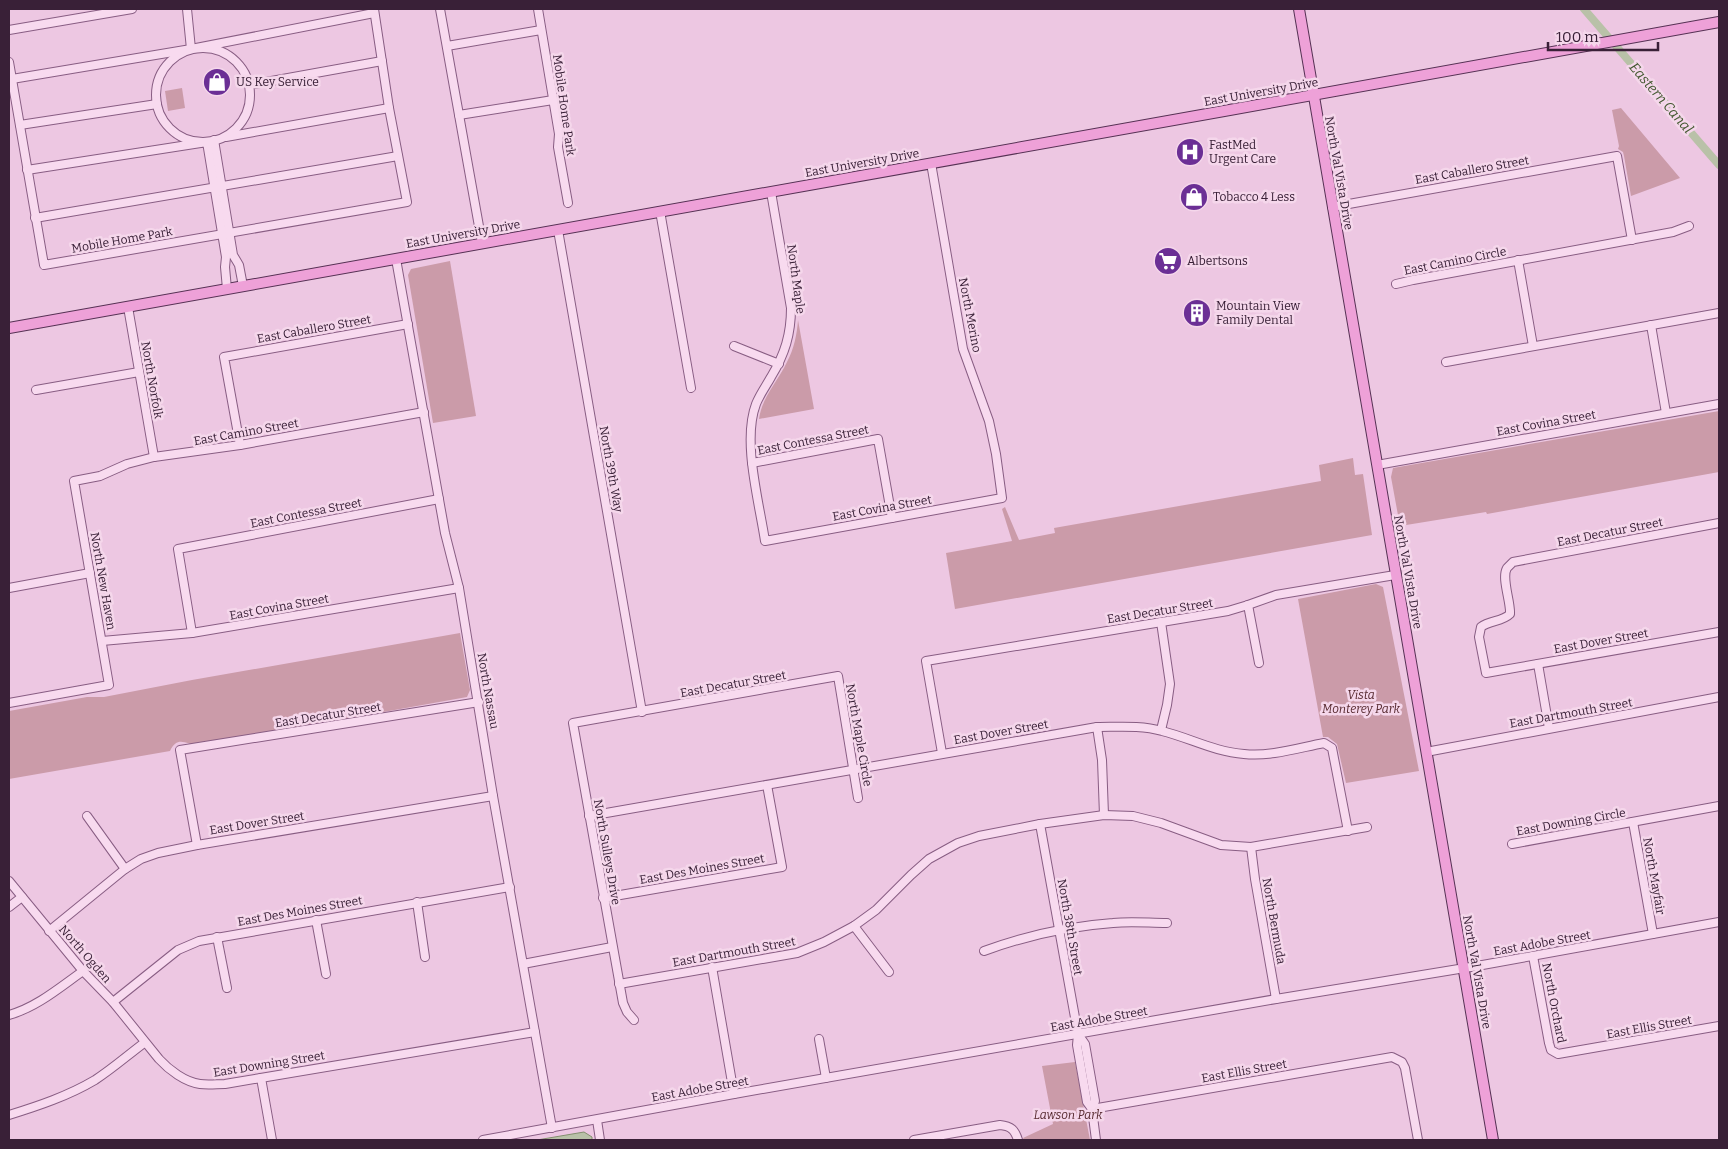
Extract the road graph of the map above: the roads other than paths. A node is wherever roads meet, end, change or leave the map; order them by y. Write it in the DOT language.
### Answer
graph roads {
  1 [pos="132,9"];
  2 [pos="187,9"];
  3 [pos="440,9"];
  4 [pos="538,9"];
  5 [pos="1298,9"];
  6 [pos="374,11"];
  7 [pos="1719,22"];
  8 [pos="9,30"];
  9 [pos="541,30"];
  10 [pos="447,46"];
  11 [pos="192,50"];
  12 [pos="382,61"];
  13 [pos="9,62"];
  14 [pos="12,79"];
  15 [pos="249,85"];
  16 [pos="1313,95"];
  17 [pos="553,100"];
  18 [pos="157,104"];
  19 [pos="389,108"];
  20 [pos="459,115"];
  21 [pos="20,125"];
  22 [pos="214,140"];
  23 [pos="398,156"];
  24 [pos="931,163"];
  25 [pos="27,170"];
  26 [pos="218,187"];
  27 [pos="771,192"];
  28 [pos="568,203"];
  29 [pos="1332,207"];
  30 [pos="660,212"];
  31 [pos="35,218"];
  32 [pos="1689,226"];
  33 [pos="558,230"];
  34 [pos="226,232"];
  35 [pos="1632,240"];
  36 [pos="482,243"];
  37 [pos="396,259"];
  38 [pos="1518,260"];
  39 [pos="1396,284"];
  40 [pos="243,286"];
  41 [pos="227,289"];
  42 [pos="128,306"];
  43 [pos="1719,312"];
  44 [pos="408,324"];
  45 [pos="1651,325"];
  46 [pos="9,328"];
  47 [pos="734,346"];
  48 [pos="1533,346"];
  49 [pos="1446,362"];
  50 [pos="778,364"];
  51 [pos="139,372"];
  52 [pos="691,388"];
  53 [pos="36,390"];
  54 [pos="1719,404"];
  55 [pos="424,412"];
  56 [pos="1666,413"];
  57 [pos="240,444"];
  58 [pos="154,457"];
  59 [pos="752,463"];
  60 [pos="1377,465"];
  61 [pos="74,481"];
  62 [pos="1002,498"];
  63 [pos="439,500"];
  64 [pos="892,518"];
  65 [pos="1719,523"];
  66 [pos="765,541"];
  67 [pos="90,574"];
  68 [pos="1395,575"];
  69 [pos="9,588"];
  70 [pos="459,588"];
  71 [pos="1248,606"];
  72 [pos="1161,622"];
  73 [pos="1719,632"];
  74 [pos="192,633"];
  75 [pos="102,641"];
  76 [pos="1259,663"];
  77 [pos="1538,664"];
  78 [pos="1486,673"];
  79 [pos="838,676"];
  80 [pos="1719,697"];
  81 [pos="479,702"];
  82 [pos="9,703"];
  83 [pos="642,712"];
  84 [pos="573,723"];
  85 [pos="1097,727"];
  86 [pos="1549,728"];
  87 [pos="1161,730"];
  88 [pos="1426,752"];
  89 [pos="942,753"];
  90 [pos="854,770"];
  91 [pos="767,785"];
  92 [pos="493,796"];
  93 [pos="858,798"];
  94 [pos="1719,806"];
  95 [pos="1104,815"];
  96 [pos="87,816"];
  97 [pos="589,816"];
  98 [pos="1633,822"];
  99 [pos="1040,824"];
  100 [pos="1367,827"];
  101 [pos="1348,831"];
  102 [pos="1512,844"];
  103 [pos="197,845"];
  104 [pos="1251,847"];
  105 [pos="126,869"];
  106 [pos="9,881"];
  107 [pos="510,886"];
  108 [pos="22,897"];
  109 [pos="603,898"];
  110 [pos="417,902"];
  111 [pos="9,906"];
  112 [pos="316,920"];
  113 [pos="1719,922"];
  114 [pos="1167,923"];
  115 [pos="854,926"];
  116 [pos="1059,930"];
  117 [pos="49,931"];
  118 [pos="1653,934"];
  119 [pos="218,937"];
  120 [pos="612,947"];
  121 [pos="984,951"];
  122 [pos="1533,956"];
  123 [pos="425,958"];
  124 [pos="523,964"];
  125 [pos="712,967"];
  126 [pos="1463,968"];
  127 [pos="82,971"];
  128 [pos="889,972"];
  129 [pos="326,974"];
  130 [pos="619,984"];
  131 [pos="227,988"];
  132 [pos="1276,999"];
  133 [pos="113,1002"];
  134 [pos="9,1015"];
  135 [pos="634,1020"];
  136 [pos="1719,1026"];
  137 [pos="535,1032"];
  138 [pos="1078,1034"];
  139 [pos="819,1039"];
  140 [pos="144,1043"];
  141 [pos="1554,1053"];
  142 [pos="261,1078"];
  143 [pos="826,1078"];
  144 [pos="734,1094"];
  145 [pos="1092,1109"];
  146 [pos="9,1115"];
  147 [pos="597,1120"];
  148 [pos="552,1128"];
  149 [pos="272,1140"];
  150 [pos="483,1140"];
  151 [pos="600,1140"];
  152 [pos="914,1140"];
  153 [pos="1018,1140"];
  154 [pos="1096,1140"];
  155 [pos="1418,1140"];
  156 [pos="1493,1140"];
  1 -- 8 [label="street"];
  2 -- 11 [label="street"];
  3 -- 10 [label="street"];
  4 -- 9 [label="street, Mobile Home Park"];
  5 -- 16 [label="main road, North Val Vista Drive"];
  6 -- 11 [label="street"];
  6 -- 12 [label="street"];
  7 -- 16 [label="main road, East University Drive"];
  9 -- 10 [label="street"];
  9 -- 17 [label="street, Mobile Home Park"];
  10 -- 20 [label="street"];
  11 -- 14 [label="street"];
  11 -- 15 [label="street"];
  11 -- 18 [label="street"];
  12 -- 15 [label="street"];
  12 -- 19 [label="street"];
  13 -- 14 [label="street, Mobile Home Park"];
  14 -- 21 [label="street, Mobile Home Park"];
  15 -- 22 [label="street"];
  16 -- 24 [label="main road, East University Drive"];
  16 -- 29 [label="main road, North Val Vista Drive"];
  17 -- 20 [label="street"];
  17 -- 28 [label="street, Mobile Home Park"];
  18 -- 21 [label="street"];
  18 -- 22 [label="street"];
  19 -- 22 [label="street"];
  19 -- 23 [label="street"];
  20 -- 36 [label="street"];
  21 -- 25 [label="street, Mobile Home Park"];
  22 -- 25 [label="street"];
  22 -- 26 [label="street"];
  23 -- 26 [label="street"];
  23 -- 34 [label="street, Mobile Home Park"];
  24 -- 27 [label="main road, East University Drive"];
  24 -- 62 [label="street, North Merino"];
  25 -- 31 [label="street, Mobile Home Park"];
  26 -- 31 [label="street"];
  26 -- 34 [label="street"];
  27 -- 30 [label="main road, East University Drive"];
  27 -- 50 [label="street, North Maple"];
  29 -- 35 [label="street, East Caballero Street"];
  29 -- 60 [label="main road, North Val Vista Drive"];
  30 -- 33 [label="main road, East University Drive"];
  30 -- 52 [label="street"];
  31 -- 34 [label="street, Mobile Home Park"];
  32 -- 35 [label="street"];
  33 -- 36 [label="main road, East University Drive"];
  33 -- 83 [label="street, North 39th Way"];
  34 -- 40 [label="street"];
  34 -- 41 [label="street"];
  35 -- 38 [label="street"];
  36 -- 37 [label="main road, East University Drive"];
  37 -- 40 [label="main road, East University Drive"];
  37 -- 44 [label="street, North Nassau"];
  38 -- 39 [label="street, East Camino Circle"];
  38 -- 48 [label="street"];
  40 -- 41 [label="main road, East University Drive"];
  41 -- 42 [label="main road, East University Drive"];
  42 -- 46 [label="main road, East University Drive"];
  42 -- 51 [label="street, North Norfolk"];
  43 -- 45 [label="street"];
  44 -- 55 [label="street, North Nassau"];
  44 -- 57 [label="street, East Caballero Street"];
  45 -- 48 [label="street"];
  45 -- 56 [label="street"];
  47 -- 50 [label="street"];
  48 -- 49 [label="street"];
  50 -- 59 [label="street, North Maple"];
  51 -- 53 [label="street"];
  51 -- 58 [label="street, North Norfolk"];
  54 -- 56 [label="street, East Covina Street"];
  55 -- 57 [label="street, East Camino Street"];
  55 -- 63 [label="street, North Nassau"];
  56 -- 60 [label="street, East Covina Street"];
  57 -- 58 [label="street, East Camino Street"];
  58 -- 61 [label="street, East Camino Street"];
  59 -- 64 [label="street, East Contessa Street"];
  59 -- 66 [label="street, North Maple"];
  60 -- 68 [label="main road, North Val Vista Drive"];
  61 -- 67 [label="street, North New Haven"];
  62 -- 64 [label="street, East Covina Street"];
  63 -- 70 [label="street, North Nassau"];
  63 -- 74 [label="street, East Contessa Street"];
  64 -- 66 [label="street, East Covina Street"];
  65 -- 78 [label="street, East Decatur Street"];
  67 -- 69 [label="street"];
  67 -- 75 [label="street, North New Haven"];
  68 -- 71 [label="street, East Decatur Street"];
  68 -- 88 [label="main road, North Val Vista Drive"];
  70 -- 74 [label="street, East Covina Street"];
  70 -- 81 [label="street, North Nassau"];
  71 -- 72 [label="street, East Decatur Street"];
  71 -- 76 [label="street"];
  72 -- 87 [label="street"];
  72 -- 89 [label="street, East Decatur Street"];
  73 -- 77 [label="street, East Dover Street"];
  74 -- 75 [label="street, East Covina Street"];
  75 -- 82 [label="street, North New Haven"];
  77 -- 78 [label="street, East Dover Street"];
  77 -- 86 [label="street"];
  79 -- 83 [label="street, East Decatur Street"];
  79 -- 90 [label="street, North Maple Circle"];
  80 -- 86 [label="street, East Dartmouth Street"];
  81 -- 92 [label="street, North Nassau"];
  81 -- 103 [label="street, East Decatur Street"];
  83 -- 84 [label="street, East Decatur Street"];
  84 -- 97 [label="street, North Sulleys Drive"];
  85 -- 87 [label="street, East Dover Street"];
  85 -- 89 [label="street, East Dover Street"];
  85 -- 95 [label="street"];
  86 -- 88 [label="street, East Dartmouth Street"];
  87 -- 101 [label="street, East Dover Street"];
  88 -- 126 [label="main road, North Val Vista Drive"];
  89 -- 90 [label="street, East Dover Street"];
  90 -- 91 [label="street, East Dover Street"];
  90 -- 93 [label="street, North Maple Circle"];
  91 -- 97 [label="street, East Dover Street"];
  91 -- 109 [label="street, East Des Moines Street"];
  92 -- 103 [label="street, East Dover Street"];
  92 -- 107 [label="street, North Nassau"];
  94 -- 98 [label="street"];
  95 -- 99 [label="street, East Dartmouth Street"];
  95 -- 104 [label="street, East Dartmouth Street"];
  96 -- 105 [label="street"];
  97 -- 109 [label="street, North Sulleys Drive"];
  98 -- 102 [label="street, East Downing Circle"];
  98 -- 118 [label="street, North Mayfair"];
  99 -- 115 [label="street, East Dartmouth Street"];
  99 -- 116 [label="street, North 38th Street"];
  100 -- 101 [label="street, East Dartmouth Street"];
  101 -- 104 [label="street, East Dartmouth Street"];
  103 -- 105 [label="street, East Dover Street"];
  104 -- 132 [label="street, North Bermuda"];
  105 -- 117 [label="street, East Dover Street"];
  106 -- 108 [label="street, North Ogden"];
  107 -- 110 [label="street, East Des Moines Street"];
  107 -- 124 [label="street, North Nassau"];
  108 -- 111 [label="street"];
  108 -- 117 [label="street, North Ogden"];
  109 -- 120 [label="street, North Sulleys Drive"];
  110 -- 112 [label="street, East Des Moines Street"];
  110 -- 123 [label="street"];
  112 -- 119 [label="street, East Des Moines Street"];
  112 -- 129 [label="street"];
  113 -- 118 [label="street, East Adobe Street"];
  114 -- 116 [label="street"];
  115 -- 125 [label="street, East Dartmouth Street"];
  115 -- 128 [label="street"];
  116 -- 121 [label="street"];
  116 -- 138 [label="street, North 38th Street"];
  117 -- 127 [label="street, North Ogden"];
  118 -- 122 [label="street, East Adobe Street"];
  119 -- 131 [label="street"];
  119 -- 133 [label="street, East Des Moines Street"];
  120 -- 124 [label="street"];
  120 -- 130 [label="street, North Sulleys Drive"];
  122 -- 126 [label="street, East Adobe Street"];
  122 -- 141 [label="street, North Orchard"];
  124 -- 137 [label="street, North Nassau"];
  125 -- 130 [label="street, East Dartmouth Street"];
  125 -- 144 [label="street"];
  126 -- 132 [label="street, East Adobe Street"];
  126 -- 156 [label="main road, North Val Vista Drive"];
  127 -- 133 [label="street, North Ogden"];
  127 -- 134 [label="street"];
  130 -- 135 [label="street, North Sulleys Drive"];
  132 -- 138 [label="street, East Adobe Street"];
  133 -- 140 [label="street, North Ogden"];
  136 -- 141 [label="street, East Ellis Street"];
  137 -- 142 [label="street, East Downing Street"];
  137 -- 148 [label="street, North Nassau"];
  138 -- 143 [label="street, East Adobe Street"];
  138 -- 145 [label="street, North 38th Street"];
  139 -- 143 [label="street"];
  140 -- 142 [label="street, East Downing Street"];
  140 -- 146 [label="street"];
  142 -- 149 [label="street"];
  143 -- 144 [label="street, East Adobe Street"];
  144 -- 147 [label="street, East Adobe Street"];
  145 -- 154 [label="street, North 38th Street"];
  145 -- 155 [label="street, East Ellis Street"];
  147 -- 148 [label="street, East Adobe Street"];
  147 -- 151 [label="street"];
  148 -- 150 [label="street, East Adobe Street"];
  152 -- 153 [label="street"];
}
